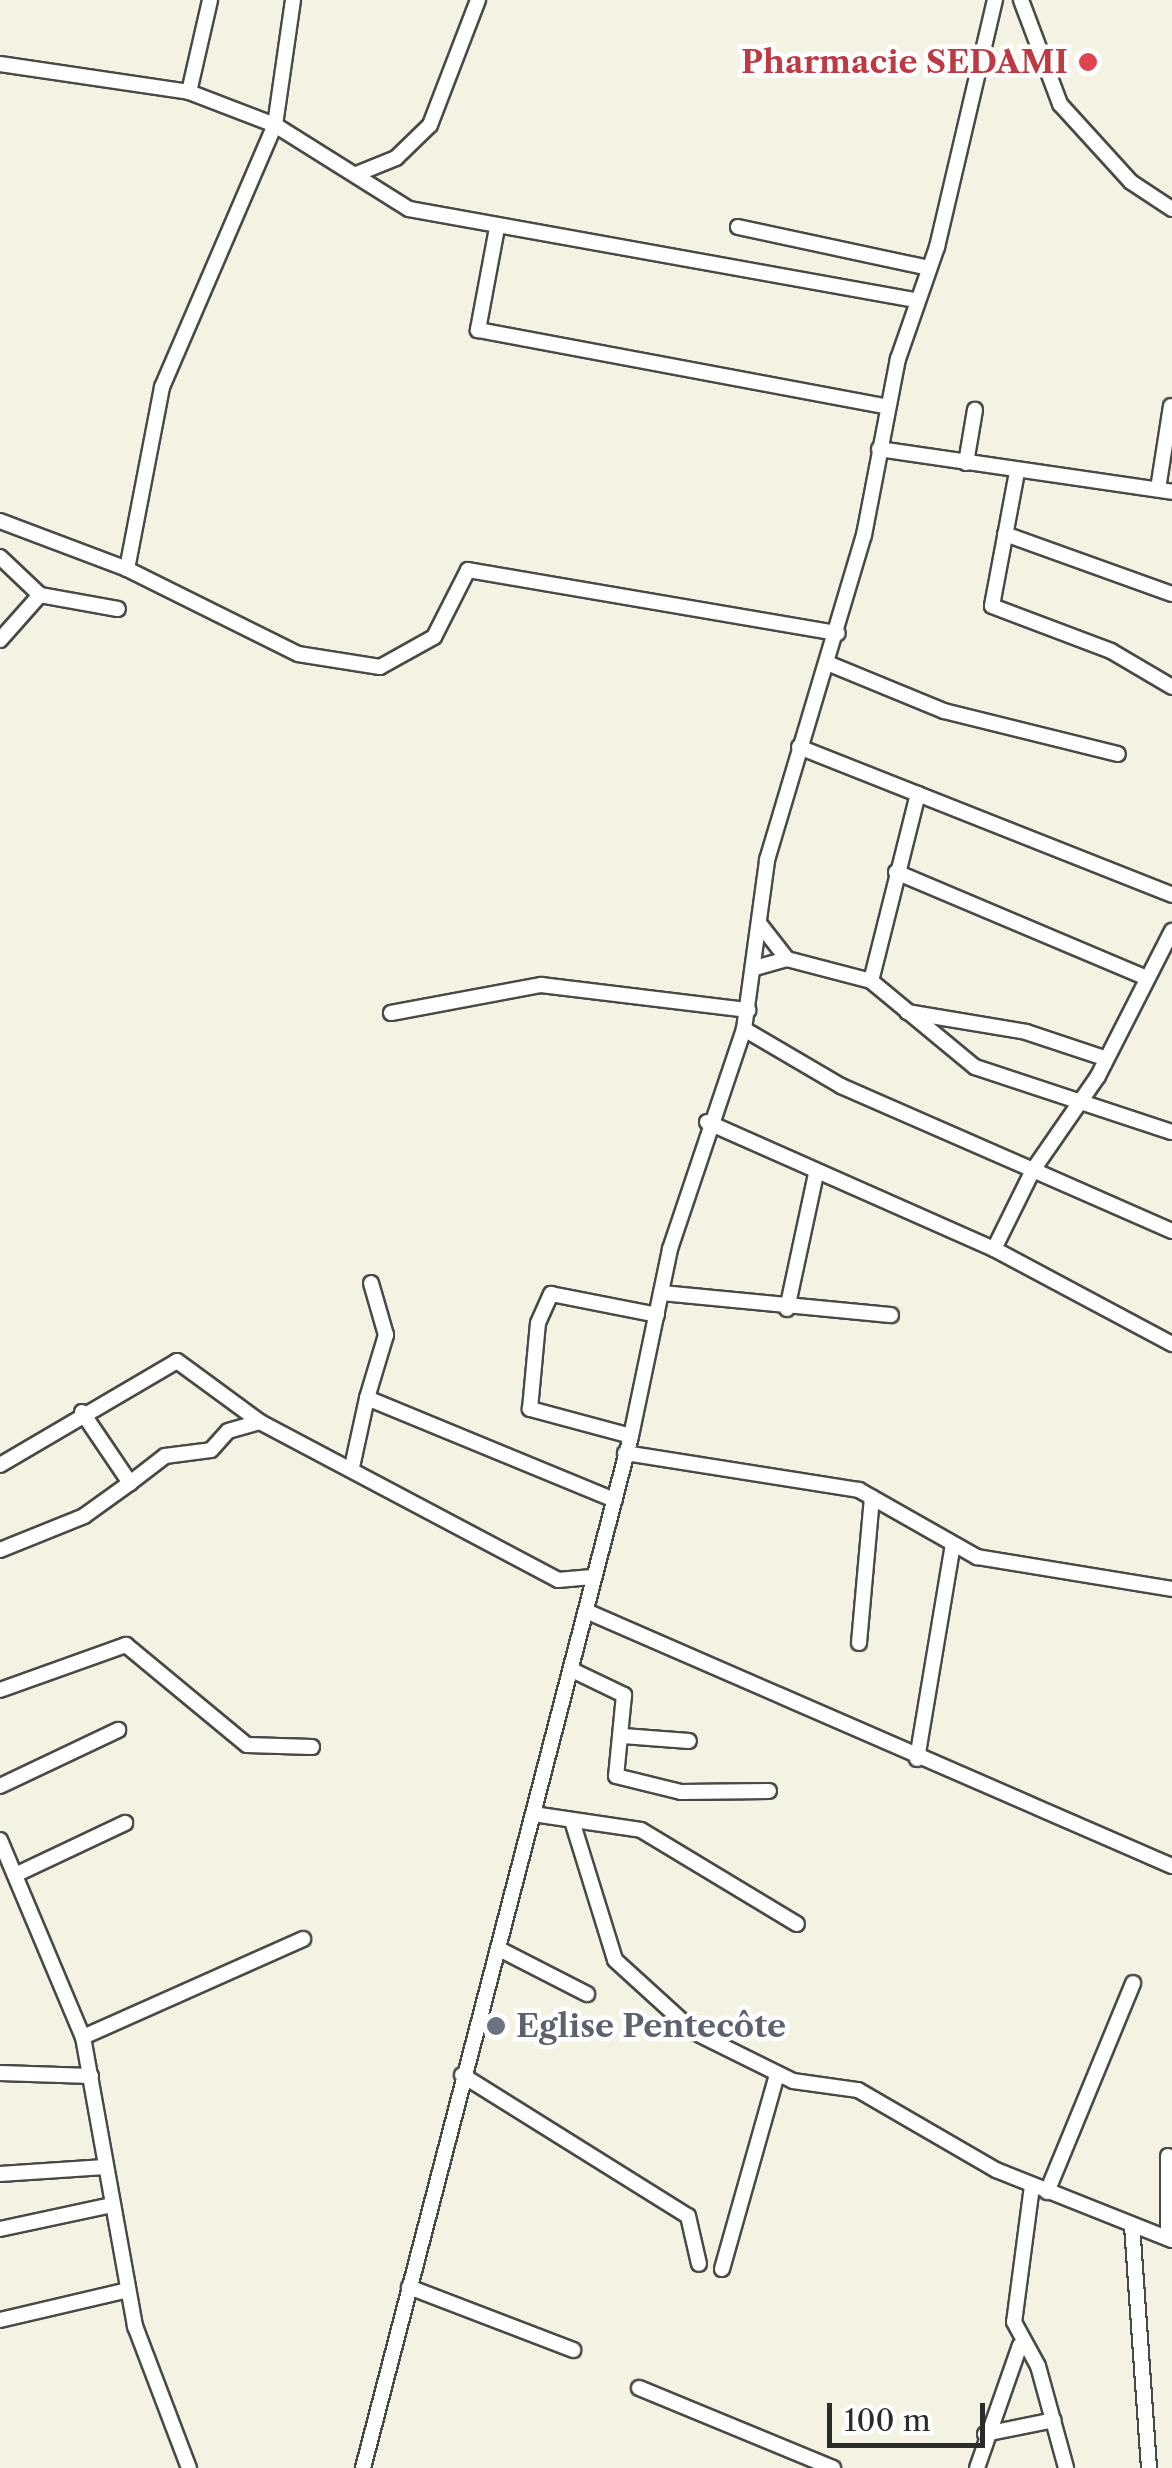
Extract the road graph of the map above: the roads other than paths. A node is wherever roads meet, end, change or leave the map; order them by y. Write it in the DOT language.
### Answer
graph roads {
  1 [pos="210,0"];
  2 [pos="293,0"];
  3 [pos="478,0"];
  4 [pos="995,0"];
  5 [pos="1020,0"];
  6 [pos="0,64"];
  7 [pos="189,92"];
  8 [pos="274,125"];
  9 [pos="359,173"];
  10 [pos="1172,209"];
  11 [pos="738,227"];
  12 [pos="498,228"];
  13 [pos="930,268"];
  14 [pos="915,300"];
  15 [pos="882,406"];
  16 [pos="1171,406"];
  17 [pos="975,410"];
  18 [pos="879,449"];
  19 [pos="966,463"];
  20 [pos="1017,472"];
  21 [pos="1165,491"];
  22 [pos="0,521"];
  23 [pos="1005,534"];
  24 [pos="0,557"];
  25 [pos="127,569"];
  26 [pos="1172,594"];
  27 [pos="40,595"];
  28 [pos="118,609"];
  29 [pos="838,633"];
  30 [pos="0,640"];
  31 [pos="827,663"];
  32 [pos="1172,688"];
  33 [pos="799,746"];
  34 [pos="1118,754"];
  35 [pos="918,794"];
  36 [pos="896,872"];
  37 [pos="1172,895"];
  38 [pos="759,922"];
  39 [pos="1172,931"];
  40 [pos="787,959"];
  41 [pos="754,968"];
  42 [pos="1147,978"];
  43 [pos="871,981"];
  44 [pos="748,1010"];
  45 [pos="906,1012"];
  46 [pos="390,1013"];
  47 [pos="744,1028"];
  48 [pos="1104,1058"];
  49 [pos="1073,1104"];
  50 [pos="707,1122"];
  51 [pos="1172,1132"];
  52 [pos="1033,1170"];
  53 [pos="816,1174"];
  54 [pos="1172,1231"];
  55 [pos="994,1249"];
  56 [pos="372,1283"];
  57 [pos="661,1292"];
  58 [pos="787,1310"];
  59 [pos="657,1315"];
  60 [pos="890,1315"];
  61 [pos="1172,1344"];
  62 [pos="368,1398"];
  63 [pos="82,1412"];
  64 [pos="260,1422"];
  65 [pos="631,1436"];
  66 [pos="625,1454"];
  67 [pos="0,1465"];
  68 [pos="352,1466"];
  69 [pos="130,1483"];
  70 [pos="872,1498"];
  71 [pos="614,1500"];
  72 [pos="953,1545"];
  73 [pos="0,1550"];
  74 [pos="592,1577"];
  75 [pos="564,1582"];
  76 [pos="1172,1589"];
  77 [pos="587,1605"];
  78 [pos="859,1643"];
  79 [pos="572,1670"];
  80 [pos="0,1690"];
  81 [pos="118,1730"];
  82 [pos="623,1736"];
  83 [pos="689,1741"];
  84 [pos="312,1747"];
  85 [pos="918,1758"];
  86 [pos="0,1786"];
  87 [pos="769,1790"];
  88 [pos="533,1814"];
  89 [pos="125,1823"];
  90 [pos="573,1824"];
  91 [pos="0,1840"];
  92 [pos="1172,1866"];
  93 [pos="15,1875"];
  94 [pos="797,1924"];
  95 [pos="303,1939"];
  96 [pos="499,1949"];
  97 [pos="1133,1983"];
  98 [pos="587,1994"];
  99 [pos="84,2037"];
  100 [pos="0,2073"];
  101 [pos="777,2074"];
  102 [pos="462,2075"];
  103 [pos="91,2076"];
  104 [pos="1168,2156"];
  105 [pos="105,2167"];
  106 [pos="0,2174"];
  107 [pos="1040,2189"];
  108 [pos="112,2205"];
  109 [pos="1132,2224"];
  110 [pos="0,2229"];
  111 [pos="1170,2239"];
  112 [pos="699,2264"];
  113 [pos="722,2269"];
  114 [pos="408,2287"];
  115 [pos="128,2290"];
  116 [pos="0,2320"];
  117 [pos="1020,2344"];
  118 [pos="574,2350"];
  119 [pos="639,2388"];
  120 [pos="1054,2420"];
  121 [pos="985,2434"];
  122 [pos="189,2468"];
  123 [pos="362,2468"];
  124 [pos="833,2468"];
  125 [pos="977,2468"];
  126 [pos="1066,2468"];
  127 [pos="1149,2468"];
  1 -- 7 [label="street"];
  2 -- 8 [label="street"];
  3 -- 9 [label="street"];
  4 -- 13 [label="street"];
  5 -- 10 [label="street"];
  6 -- 7 [label="street"];
  7 -- 8 [label="street"];
  8 -- 9 [label="street"];
  8 -- 25 [label="street"];
  9 -- 12 [label="street"];
  11 -- 13 [label="street"];
  12 -- 14 [label="street"];
  12 -- 15 [label="street"];
  13 -- 14 [label="street"];
  14 -- 18 [label="street"];
  16 -- 21 [label="street"];
  17 -- 19 [label="street"];
  18 -- 19 [label="street"];
  18 -- 29 [label="street"];
  19 -- 20 [label="street"];
  20 -- 21 [label="street"];
  20 -- 23 [label="street"];
  22 -- 25 [label="street"];
  23 -- 26 [label="street"];
  23 -- 32 [label="street"];
  24 -- 27 [label="street"];
  25 -- 29 [label="street"];
  27 -- 28 [label="street"];
  27 -- 30 [label="street"];
  29 -- 31 [label="street"];
  31 -- 33 [label="street"];
  31 -- 34 [label="street"];
  33 -- 35 [label="street"];
  33 -- 38 [label="street"];
  35 -- 36 [label="street"];
  35 -- 37 [label="street"];
  36 -- 42 [label="street"];
  36 -- 43 [label="street"];
  38 -- 40 [label="street"];
  38 -- 41 [label="street"];
  39 -- 42 [label="street"];
  40 -- 41 [label="street"];
  40 -- 43 [label="street"];
  41 -- 44 [label="street"];
  42 -- 48 [label="street"];
  43 -- 45 [label="street"];
  44 -- 46 [label="street"];
  44 -- 47 [label="street"];
  45 -- 48 [label="street"];
  45 -- 49 [label="street"];
  47 -- 50 [label="street"];
  47 -- 52 [label="street"];
  48 -- 49 [label="street"];
  49 -- 51 [label="street"];
  49 -- 52 [label="street"];
  50 -- 53 [label="street"];
  50 -- 57 [label="street"];
  52 -- 54 [label="street"];
  52 -- 55 [label="street"];
  53 -- 55 [label="street"];
  53 -- 58 [label="street"];
  55 -- 61 [label="street"];
  56 -- 62 [label="street"];
  57 -- 58 [label="street"];
  57 -- 59 [label="street"];
  58 -- 60 [label="street"];
  59 -- 65 [label="street"];
  59 -- 65 [label="street"];
  62 -- 68 [label="street"];
  62 -- 71 [label="street"];
  63 -- 64 [label="street"];
  63 -- 67 [label="street"];
  63 -- 69 [label="street"];
  64 -- 68 [label="street"];
  64 -- 69 [label="street"];
  65 -- 66 [label="street"];
  66 -- 70 [label="street"];
  66 -- 71 [label="street"];
  68 -- 75 [label="street"];
  69 -- 73 [label="street"];
  70 -- 72 [label="street"];
  70 -- 78 [label="street"];
  71 -- 74 [label="street"];
  72 -- 76 [label="street"];
  72 -- 85 [label="street"];
  74 -- 75 [label="street"];
  74 -- 77 [label="street"];
  75 -- 77 [label="street"];
  77 -- 79 [label="street"];
  77 -- 85 [label="street"];
  79 -- 82 [label="street"];
  79 -- 88 [label="street"];
  80 -- 84 [label="street"];
  81 -- 86 [label="street"];
  82 -- 83 [label="street"];
  82 -- 87 [label="street"];
  85 -- 92 [label="street"];
  88 -- 90 [label="street"];
  88 -- 96 [label="street"];
  89 -- 93 [label="street"];
  90 -- 94 [label="street"];
  90 -- 101 [label="street"];
  91 -- 93 [label="street"];
  93 -- 99 [label="street"];
  95 -- 99 [label="street"];
  96 -- 98 [label="street"];
  96 -- 102 [label="street"];
  97 -- 107 [label="street"];
  99 -- 103 [label="street"];
  100 -- 103 [label="street"];
  101 -- 107 [label="street"];
  101 -- 113 [label="street"];
  102 -- 112 [label="street"];
  102 -- 114 [label="street"];
  103 -- 105 [label="street"];
  104 -- 111 [label="street"];
  105 -- 106 [label="street"];
  105 -- 108 [label="street"];
  107 -- 109 [label="street"];
  107 -- 117 [label="street"];
  108 -- 110 [label="street"];
  108 -- 115 [label="street"];
  109 -- 111 [label="street"];
  109 -- 127 [label="street"];
  114 -- 118 [label="street"];
  114 -- 123 [label="street"];
  115 -- 116 [label="street"];
  115 -- 122 [label="street"];
  117 -- 120 [label="street"];
  117 -- 121 [label="street"];
  119 -- 124 [label="street"];
  120 -- 121 [label="street"];
  120 -- 126 [label="street"];
  121 -- 125 [label="street"];
}
